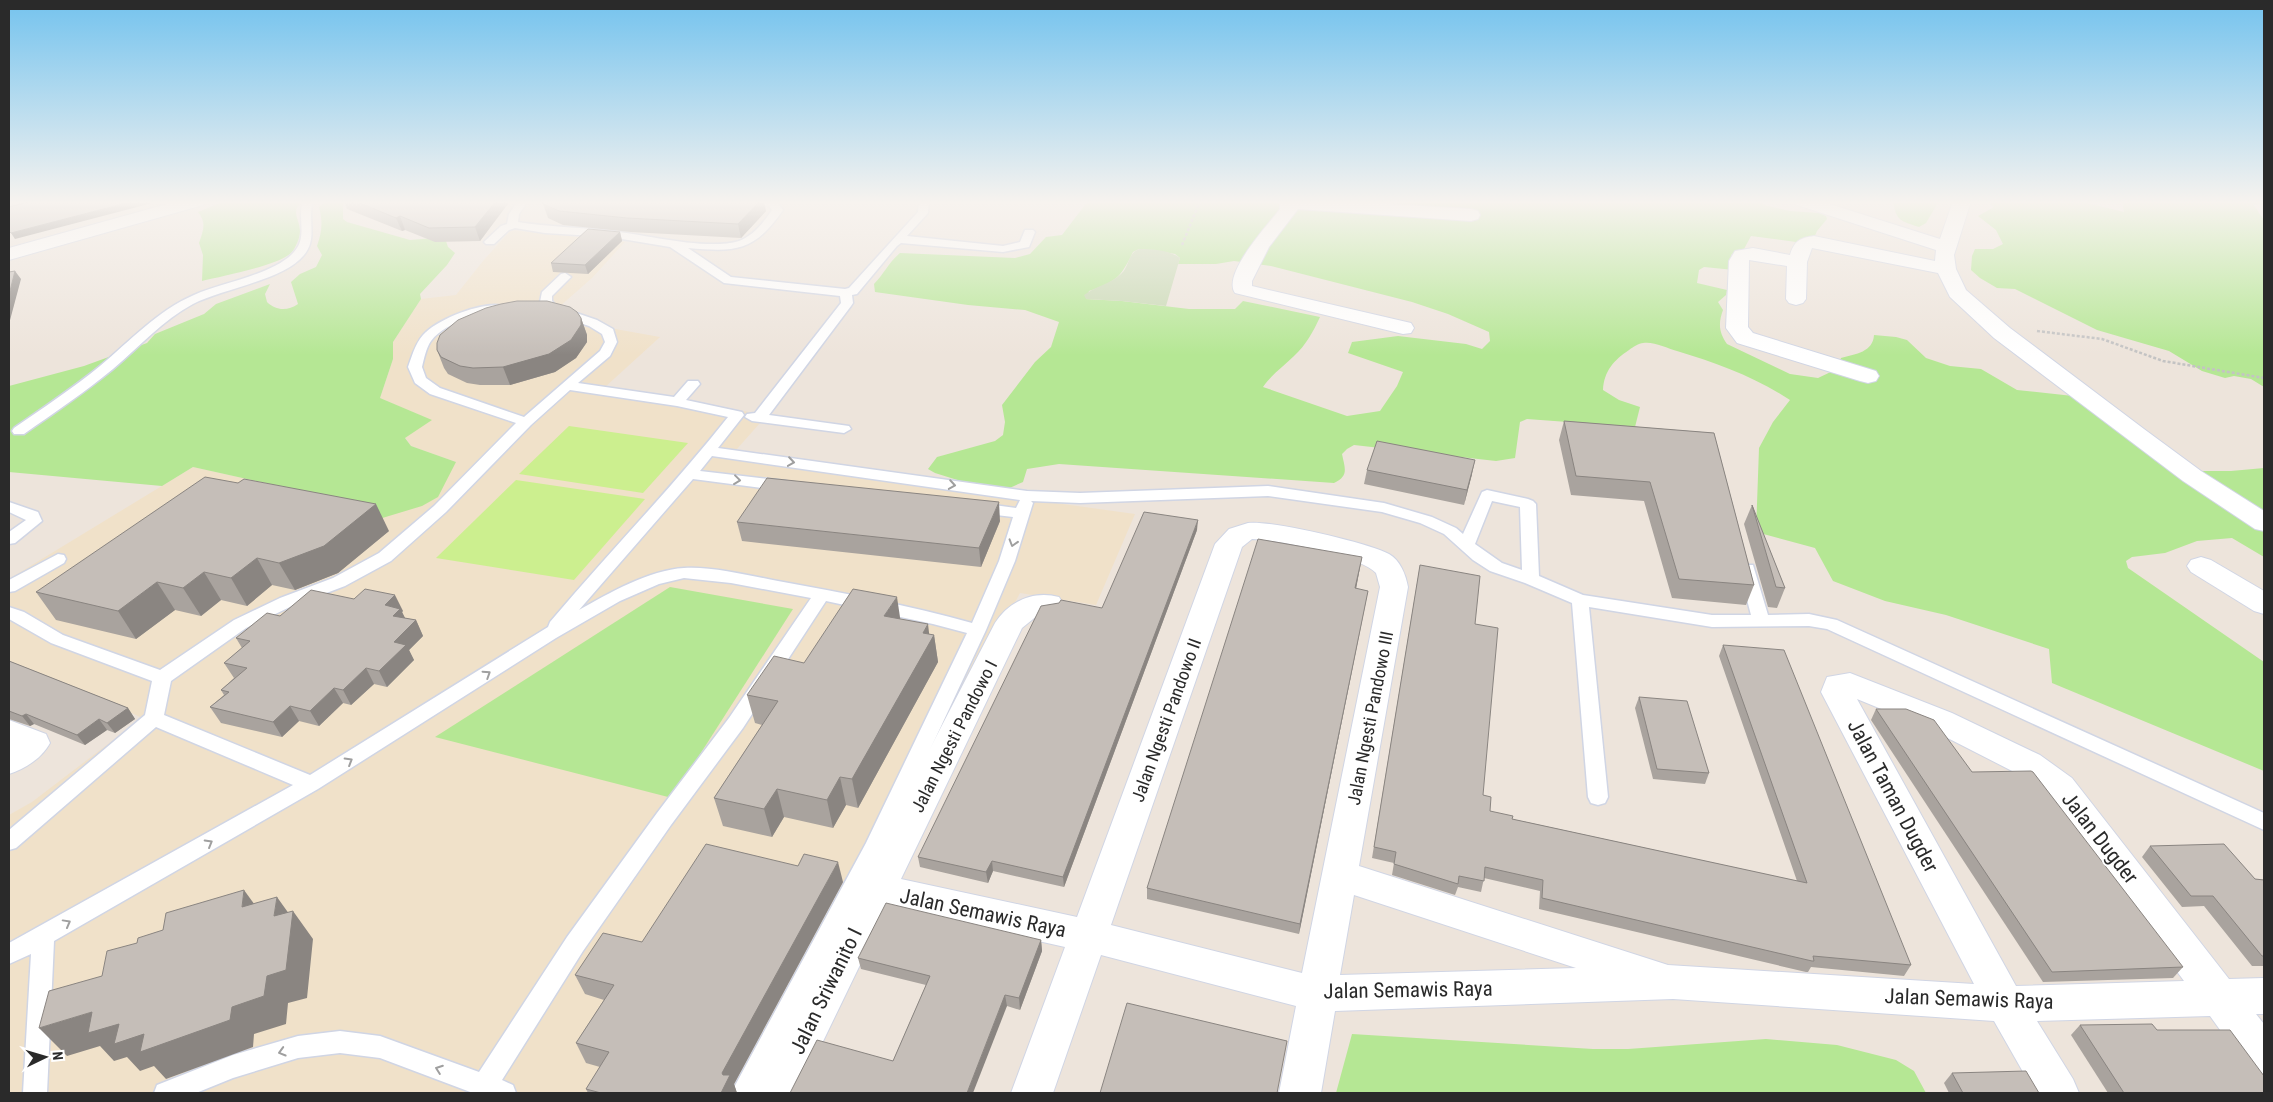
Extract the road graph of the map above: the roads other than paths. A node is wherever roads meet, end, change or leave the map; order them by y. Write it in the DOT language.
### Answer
graph roads {
  1 [pos="299,252"];
  2 [pos="686,252"];
  3 [pos="886,252"];
  4 [pos="1256,252"];
  5 [pos="1800,252"];
  6 [pos="1899,252"];
  7 [pos="1933,252"];
  8 [pos="1947,252"];
  9 [pos="1945,258"];
  10 [pos="1797,262"];
  11 [pos="565,278"];
  12 [pos="845,293"];
  13 [pos="1796,299"];
  14 [pos="510,307"];
  15 [pos="1403,328"];
  16 [pos="1868,376"];
  17 [pos="693,384"];
  18 [pos="569,386"];
  19 [pos="677,402"];
  20 [pos="737,415"];
  21 [pos="759,418"];
  22 [pos="526,422"];
  23 [pos="844,429"];
  24 [pos="19,431"];
  25 [pos="708,451"];
  26 [pos="689,474"];
  27 [pos="796,487"];
  28 [pos="1027,496"];
  29 [pos="963,506"];
  30 [pos="9,507"];
  31 [pos="1022,513"];
  32 [pos="2264,523"];
  33 [pos="1268,530"];
  34 [pos="9,539"];
  35 [pos="1467,545"];
  36 [pos="1743,555"];
  37 [pos="58,559"];
  38 [pos="2202,566"];
  39 [pos="1532,579"];
  40 [pos="9,587"];
  41 [pos="822,595"];
  42 [pos="1580,600"];
  43 [pos="1050,604"];
  44 [pos="2264,604"];
  45 [pos="9,614"];
  46 [pos="1761,621"];
  47 [pos="977,630"];
  48 [pos="550,634"];
  49 [pos="162,678"];
  50 [pos="154,718"];
  51 [pos="1941,722"];
  52 [pos="9,732"];
  53 [pos="9,761"];
  54 [pos="311,784"];
  55 [pos="1598,796"];
  56 [pos="2264,822"];
  57 [pos="9,842"];
  58 [pos="1339,875"];
  59 [pos="876,889"];
  60 [pos="43,936"];
  61 [pos="1089,936"];
  62 [pos="9,954"];
  63 [pos="1673,982"];
  64 [pos="1317,994"];
  65 [pos="2264,996"];
  66 [pos="2221,998"];
  67 [pos="2004,1004"];
  68 [pos="2264,1056"];
  69 [pos="495,1089"];
  70 [pos="35,1093"];
  71 [pos="166,1093"];
  72 [pos="744,1093"];
  73 [pos="776,1093"];
  74 [pos="1032,1093"];
  75 [pos="1300,1093"];
  76 [pos="2058,1093"];
  1 -- 24 [label="lane"];
  2 -- 12 [label="lane"];
  3 -- 12 [label="lane"];
  4 -- 15 [label="street"];
  5 -- 10 [label="street"];
  6 -- 9 [label="street"];
  7 -- 9 [label="street"];
  8 -- 9 [label="street"];
  9 -- 32 [label="street"];
  10 -- 13 [label="street"];
  10 -- 16 [label="street"];
  11 -- 18 [label="lane"];
  12 -- 21 [label="lane"];
  14 -- 22 [label="lane"];
  17 -- 19 [label="lane"];
  18 -- 19 [label="lane"];
  18 -- 22 [label="lane"];
  19 -- 20 [label="lane"];
  20 -- 21 [label="lane"];
  20 -- 25 [label="lane"];
  21 -- 23 [label="lane"];
  22 -- 49 [label="lane"];
  25 -- 26 [label="lane"];
  25 -- 28 [label="lane, one-way"];
  26 -- 27 [label="lane, one-way"];
  26 -- 48 [label="lane"];
  28 -- 31 [label="lane"];
  28 -- 35 [label="lane"];
  29 -- 31 [label="lane"];
  30 -- 34 [label="lane"];
  31 -- 47 [label="lane, one-way"];
  33 -- 58 [label="street, Jalan Ngesti Pandowo III"];
  33 -- 61 [label="street, Jalan Ngesti Pandowo II"];
  35 -- 39 [label="lane"];
  35 -- 39 [label="lane"];
  36 -- 46 [label="lane"];
  37 -- 40 [label="lane"];
  38 -- 44 [label="street"];
  39 -- 42 [label="lane"];
  41 -- 47 [label="lane"];
  41 -- 48 [label="lane"];
  41 -- 69 [label="lane"];
  42 -- 46 [label="lane"];
  42 -- 55 [label="lane"];
  43 -- 59 [label="street, Jalan Ngesti Pandowo I"];
  45 -- 49 [label="lane"];
  46 -- 56 [label="lane"];
  47 -- 72 [label="lane"];
  54 -- 48 [label="lane, one-way"];
  49 -- 50 [label="lane"];
  50 -- 54 [label="lane"];
  50 -- 57 [label="lane"];
  51 -- 66 [label="street, Jalan Dugder"];
  51 -- 67 [label="street, Jalan Taman Dugder"];
  52 -- 53 [label="street"];
  60 -- 54 [label="lane, one-way"];
  58 -- 63 [label="street, Jalan Semawis Raya"];
  58 -- 64 [label="street, Jalan Ngesti Pandowo III"];
  59 -- 61 [label="street, Jalan Semawis Raya"];
  59 -- 73 [label="street, Jalan Sriwanito I"];
  60 -- 62 [label="lane"];
  60 -- 70 [label="lane"];
  61 -- 64 [label="street, Jalan Semawis Raya"];
  61 -- 74 [label="street, Jalan Semawis Raya"];
  63 -- 64 [label="street, Jalan Semawis Raya"];
  63 -- 67 [label="street, Jalan Semawis Raya"];
  64 -- 75 [label="street, Jalan Ngesti Pandowo III"];
  65 -- 66 [label="street, Jalan Semawis Raya"];
  66 -- 67 [label="street, Jalan Semawis Raya"];
  66 -- 68 [label="street, Jalan Dugder"];
  67 -- 76 [label="street"];
  69 -- 71 [label="lane, one-way"];
}
